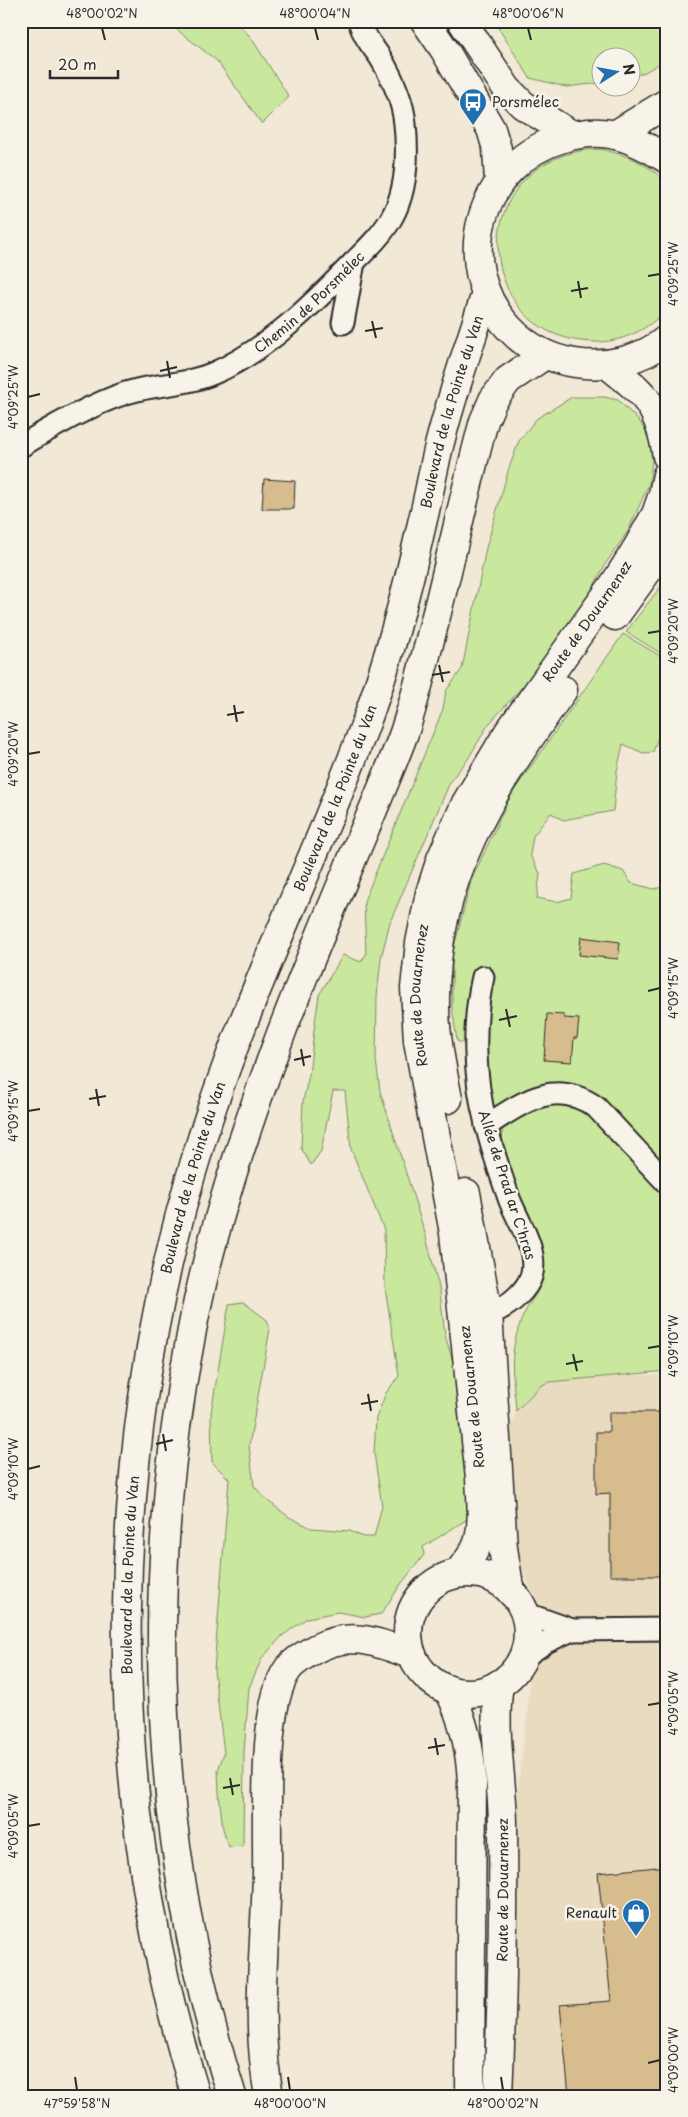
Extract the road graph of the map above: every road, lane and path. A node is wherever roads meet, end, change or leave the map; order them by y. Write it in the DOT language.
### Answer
graph roads {
  1 [pos="360,21"];
  2 [pos="424,21"];
  3 [pos="462,21"];
  4 [pos="667,103"];
  5 [pos="572,135"];
  6 [pos="615,135"];
  7 [pos="667,160"];
  8 [pos="499,182"];
  9 [pos="354,262"];
  10 [pos="486,294"];
  11 [pos="343,323"];
  12 [pos="667,339"];
  13 [pos="545,355"];
  14 [pos="608,365"];
  15 [pos="21,446"];
  16 [pos="667,456"];
  17 [pos="667,475"];
  18 [pos="667,544"];
  19 [pos="484,977"];
  20 [pos="486,1126"];
  21 [pos="667,1183"];
  22 [pos="488,1312"];
  23 [pos="466,1342"];
  24 [pos="458,1573"];
  25 [pos="518,1603"];
  26 [pos="667,1629"];
  27 [pos="572,1630"];
  28 [pos="412,1655"];
  29 [pos="522,1658"];
  30 [pos="499,1684"];
  31 [pos="449,1690"];
  32 [pos="196,2096"];
  33 [pos="232,2096"];
  34 [pos="268,2096"];
  35 [pos="470,2096"];
  36 [pos="498,2096"];
  1 -- 9 [label="street, Chemin de Porsmélec"];
  2 -- 8 [label="main road"];
  3 -- 5 [label="main road"];
  4 -- 6 [label="main road"];
  5 -- 6 [label="main road"];
  5 -- 8 [label="main road"];
  6 -- 7 [label="main road"];
  8 -- 10 [label="main road"];
  9 -- 11 [label="street"];
  9 -- 15 [label="street, Chemin de Porsmélec"];
  10 -- 13 [label="main road"];
  10 -- 32 [label="main road, Boulevard de la Pointe du Van"];
  12 -- 14 [label="main road"];
  13 -- 14 [label="main road"];
  13 -- 33 [label="main road"];
  14 -- 16 [label="main road"];
  17 -- 23 [label="main road, Route de Douarnenez"];
  18 -- 22 [label="main road, Route de Douarnenez"];
  19 -- 20 [label="street, Allée de Prad ar C'hras"];
  20 -- 21 [label="street"];
  20 -- 22 [label="street, Allée de Prad ar C'hras"];
  22 -- 23 [label="street"];
  22 -- 25 [label="main road, Route de Douarnenez"];
  23 -- 24 [label="main road, Route de Douarnenez"];
  24 -- 25 [label="main road"];
  24 -- 28 [label="main road"];
  25 -- 27 [label="street"];
  25 -- 29 [label="main road"];
  26 -- 27 [label="street"];
  27 -- 29 [label="street"];
  28 -- 31 [label="main road"];
  28 -- 34 [label="main road"];
  29 -- 30 [label="main road"];
  30 -- 31 [label="main road"];
  30 -- 36 [label="main road, Route de Douarnenez"];
  31 -- 35 [label="main road"];
}
